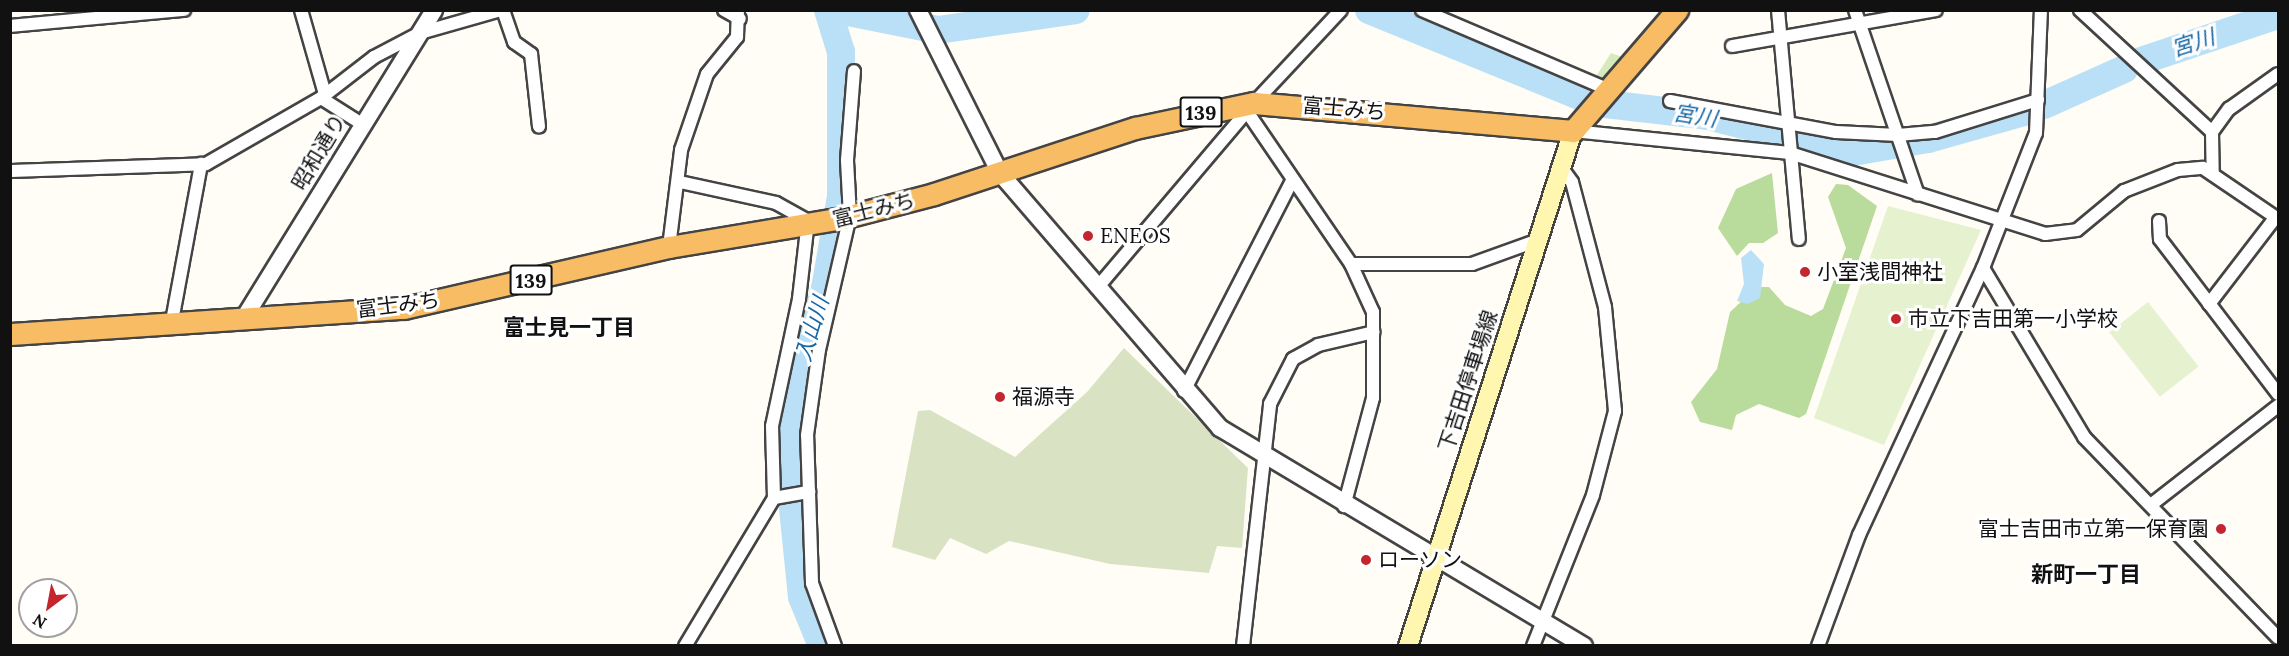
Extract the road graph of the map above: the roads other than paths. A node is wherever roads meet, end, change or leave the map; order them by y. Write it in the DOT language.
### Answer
graph roads {
  1 [pos="184,10"];
  2 [pos="302,10"];
  3 [pos="434,10"];
  4 [pos="502,10"];
  5 [pos="724,10"];
  6 [pos="918,10"];
  7 [pos="1422,10"];
  8 [pos="1677,10"];
  9 [pos="1778,10"];
  10 [pos="1856,10"];
  11 [pos="1936,10"];
  12 [pos="2041,10"];
  13 [pos="2080,10"];
  14 [pos="1341,11"];
  15 [pos="739,15"];
  16 [pos="1861,24"];
  17 [pos="10,26"];
  18 [pos="420,33"];
  19 [pos="1779,38"];
  20 [pos="1732,46"];
  21 [pos="854,71"];
  22 [pos="2278,74"];
  23 [pos="1606,92"];
  24 [pos="323,96"];
  25 [pos="2038,99"];
  26 [pos="1670,100"];
  27 [pos="1251,108"];
  28 [pos="1786,123"];
  29 [pos="362,124"];
  30 [pos="1578,125"];
  31 [pos="539,127"];
  32 [pos="2212,132"];
  33 [pos="1898,135"];
  34 [pos="1790,153"];
  35 [pos="201,164"];
  36 [pos="1562,168"];
  37 [pos="10,171"];
  38 [pos="2213,171"];
  39 [pos="1000,173"];
  40 [pos="1293,179"];
  41 [pos="680,182"];
  42 [pos="1918,195"];
  43 [pos="846,217"];
  44 [pos="2277,218"];
  45 [pos="2003,221"];
  46 [pos="2159,221"];
  47 [pos="812,225"];
  48 [pos="1799,239"];
  49 [pos="1536,241"];
  50 [pos="669,247"];
  51 [pos="1351,264"];
  52 [pos="1983,268"];
  53 [pos="1097,288"];
  54 [pos="2209,303"];
  55 [pos="244,318"];
  56 [pos="172,321"];
  57 [pos="1374,332"];
  58 [pos="10,334"];
  59 [pos="1184,391"];
  60 [pos="2278,394"];
  61 [pos="2278,406"];
  62 [pos="1261,457"];
  63 [pos="807,493"];
  64 [pos="777,497"];
  65 [pos="2152,504"];
  66 [pos="1344,506"];
  67 [pos="1435,560"];
  68 [pos="1545,623"];
  69 [pos="2278,638"];
  70 [pos="685,645"];
  71 [pos="836,645"];
  72 [pos="1243,645"];
  73 [pos="1408,645"];
  74 [pos="1533,645"];
  75 [pos="1584,645"];
  76 [pos="1818,645"];
  1 -- 17 [label="street"];
  2 -- 24 [label="street"];
  3 -- 18 [label="street, 昭和通り"];
  4 -- 18 [label="street"];
  4 -- 31 [label="street"];
  5 -- 15 [label="street"];
  6 -- 39 [label="street"];
  7 -- 23 [label="street"];
  8 -- 23 [label="highway"];
  9 -- 19 [label="street"];
  10 -- 16 [label="street"];
  11 -- 16 [label="street"];
  12 -- 25 [label="street"];
  13 -- 32 [label="street"];
  14 -- 27 [label="street"];
  15 -- 41 [label="street"];
  16 -- 19 [label="street"];
  16 -- 33 [label="street"];
  18 -- 24 [label="street"];
  18 -- 29 [label="street, 昭和通り"];
  19 -- 20 [label="street"];
  19 -- 28 [label="street"];
  21 -- 43 [label="street"];
  22 -- 32 [label="street"];
  23 -- 30 [label="highway"];
  24 -- 29 [label="street"];
  24 -- 35 [label="street"];
  25 -- 33 [label="street"];
  25 -- 45 [label="street"];
  26 -- 28 [label="street"];
  27 -- 30 [label="highway, 富士みち / 139"];
  27 -- 39 [label="highway, 富士みち / 139"];
  27 -- 40 [label="street"];
  27 -- 53 [label="street"];
  28 -- 33 [label="street"];
  28 -- 34 [label="street"];
  29 -- 55 [label="street, 昭和通り"];
  30 -- 34 [label="street"];
  30 -- 36 [label="main road, 下吉田停車場線"];
  32 -- 38 [label="street"];
  33 -- 42 [label="street"];
  34 -- 42 [label="street"];
  34 -- 48 [label="street"];
  35 -- 37 [label="street"];
  35 -- 56 [label="street"];
  36 -- 49 [label="main road, 下吉田停車場線"];
  36 -- 68 [label="street"];
  38 -- 44 [label="street"];
  38 -- 45 [label="street"];
  39 -- 43 [label="highway, 富士みち / 139"];
  39 -- 53 [label="street"];
  40 -- 51 [label="street"];
  40 -- 59 [label="street"];
  41 -- 47 [label="street"];
  41 -- 50 [label="street"];
  42 -- 45 [label="street"];
  43 -- 47 [label="highway, 富士みち / 139"];
  43 -- 63 [label="street"];
  44 -- 54 [label="street"];
  45 -- 52 [label="street"];
  46 -- 54 [label="street"];
  47 -- 50 [label="highway, 富士みち / 139"];
  47 -- 64 [label="street"];
  49 -- 51 [label="street"];
  49 -- 67 [label="main road, 下吉田停車場線"];
  50 -- 55 [label="highway, 富士みち / 139"];
  51 -- 57 [label="street"];
  52 -- 65 [label="street"];
  52 -- 76 [label="street"];
  53 -- 59 [label="street"];
  54 -- 60 [label="street"];
  55 -- 56 [label="highway, 富士みち / 139"];
  56 -- 58 [label="highway, 富士みち / 139"];
  57 -- 62 [label="street"];
  57 -- 66 [label="street"];
  59 -- 62 [label="street"];
  61 -- 65 [label="street"];
  62 -- 66 [label="street"];
  62 -- 72 [label="street"];
  63 -- 64 [label="street"];
  63 -- 71 [label="street"];
  64 -- 70 [label="street"];
  65 -- 69 [label="street"];
  66 -- 67 [label="street"];
  67 -- 68 [label="street"];
  67 -- 73 [label="main road, 下吉田停車場線"];
  68 -- 74 [label="street"];
  68 -- 75 [label="street"];
}
